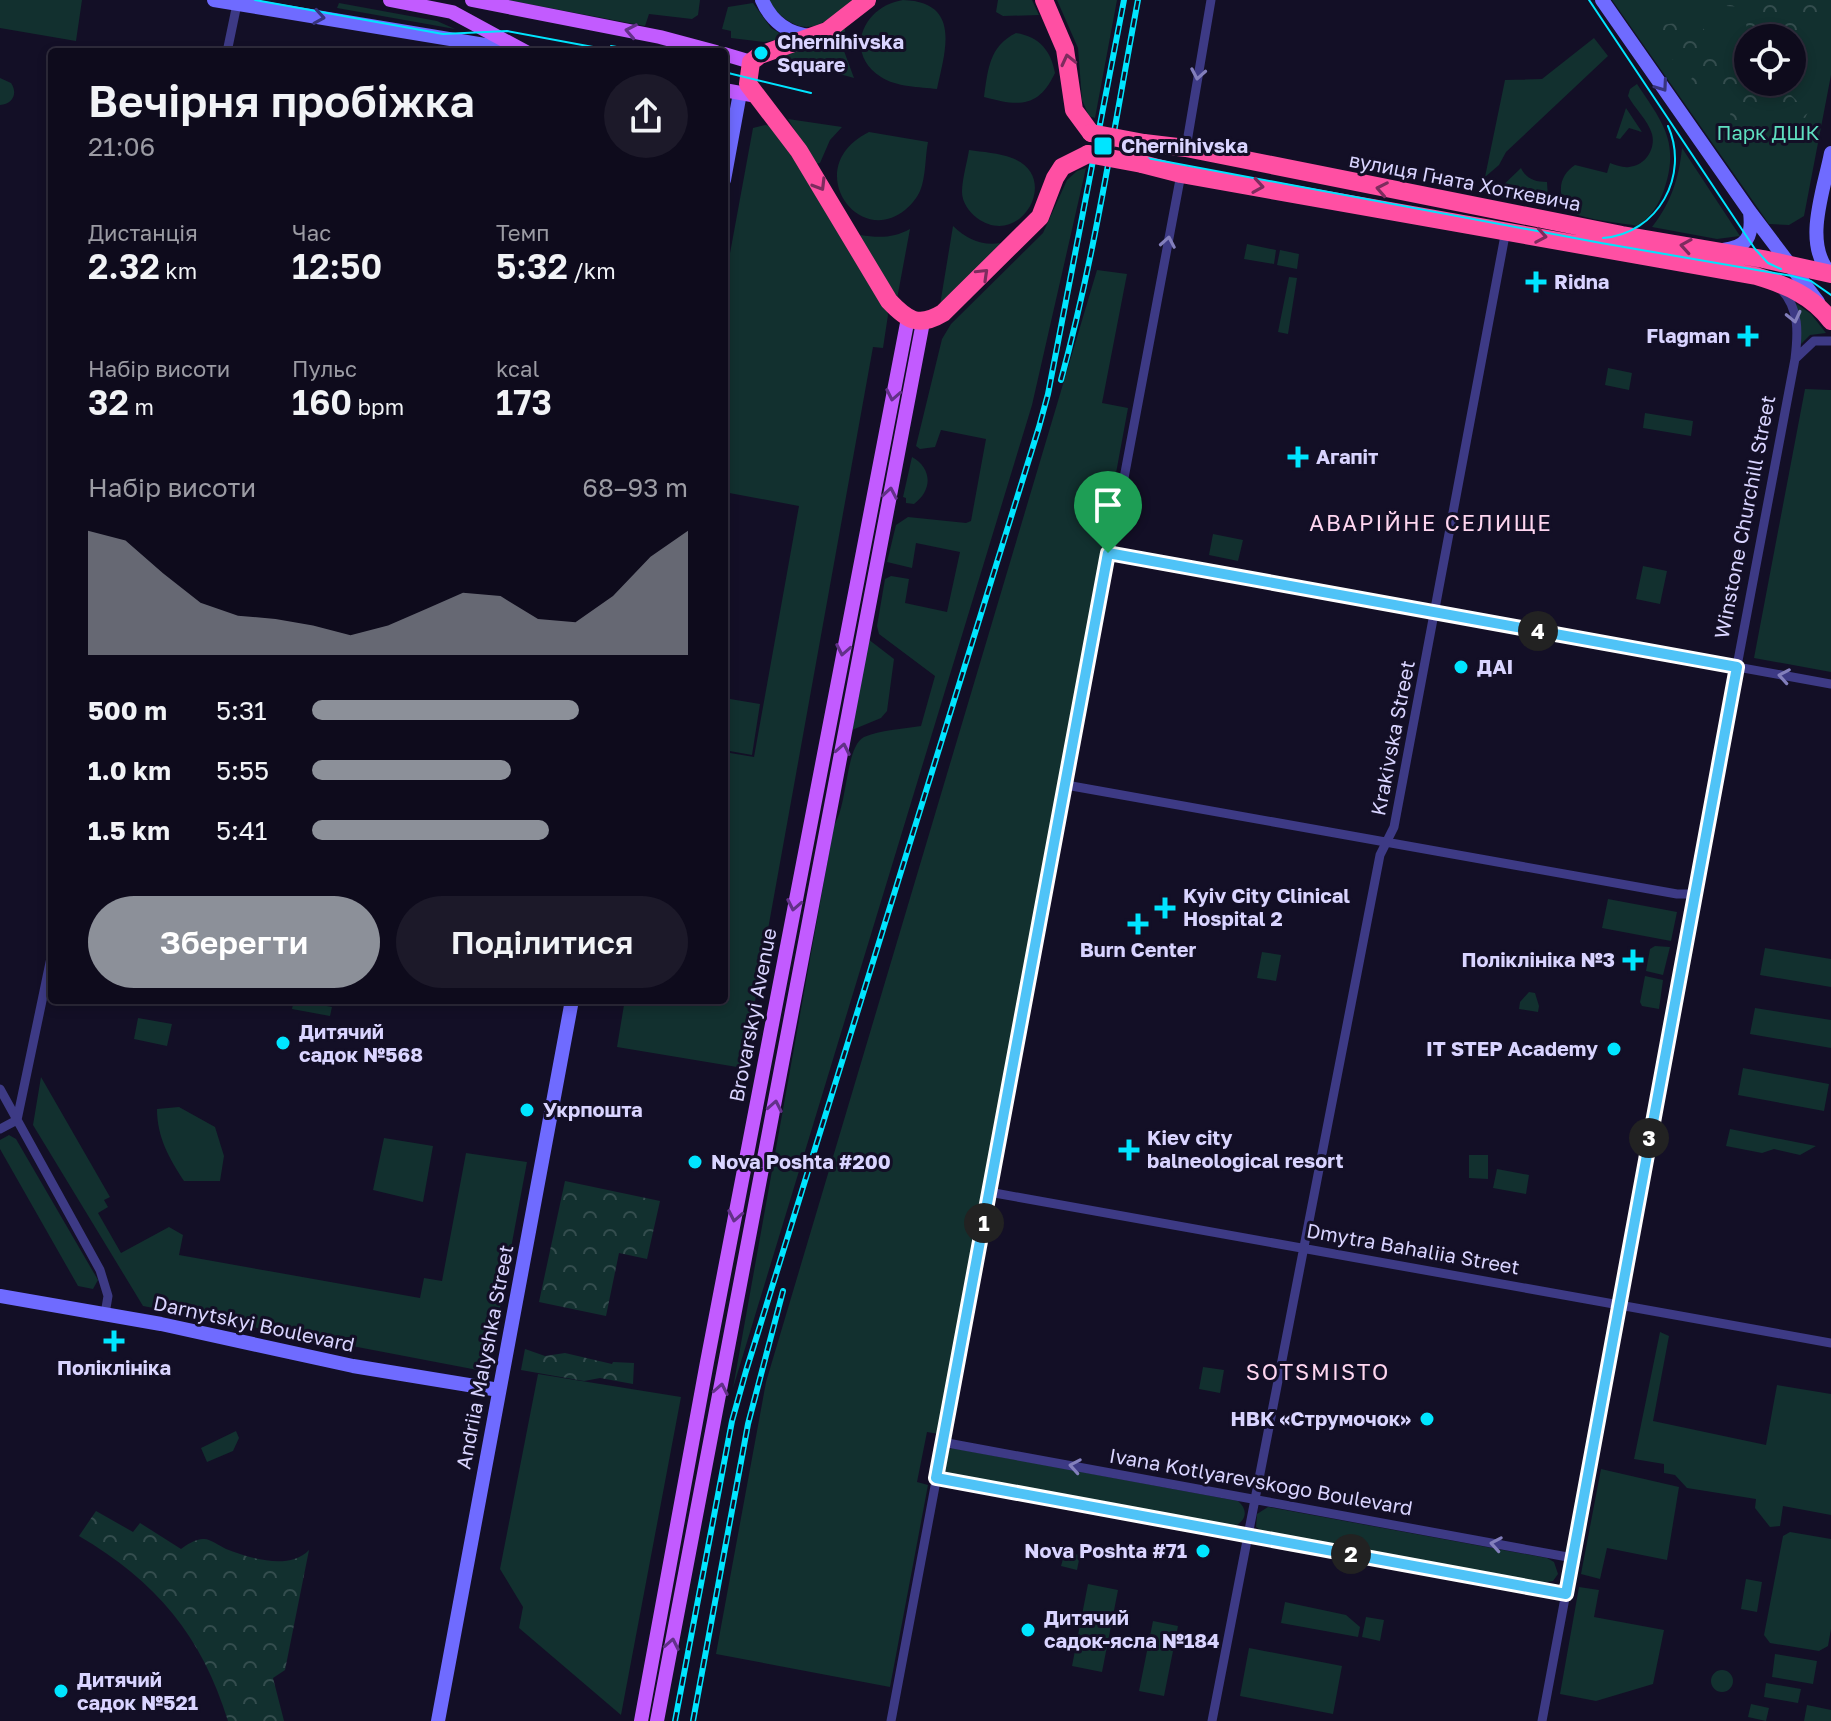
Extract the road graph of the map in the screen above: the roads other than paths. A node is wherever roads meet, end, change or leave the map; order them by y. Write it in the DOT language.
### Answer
graph roads {
  1 [pos="214,0"];
  2 [pos="390,0"];
  3 [pos="477,0"];
  4 [pos="762,0"];
  5 [pos="867,0"];
  6 [pos="1044,0"];
  7 [pos="1211,0"];
  8 [pos="1602,0"];
  9 [pos="237,4"];
  10 [pos="458,14"];
  11 [pos="815,36"];
  12 [pos="228,48"];
  13 [pos="500,48"];
  14 [pos="517,48"];
  15 [pos="701,48"];
  16 [pos="728,55"];
  17 [pos="751,62"];
  18 [pos="728,91"];
  19 [pos="748,94"];
  20 [pos="1086,128"];
  21 [pos="1186,148"];
  22 [pos="1831,153"];
  23 [pos="1082,156"];
  24 [pos="728,166"];
  25 [pos="1181,174"];
  26 [pos="1750,212"];
  27 [pos="1506,230"];
  28 [pos="1815,238"];
  29 [pos="1770,239"];
  30 [pos="1719,251"];
  31 [pos="1790,266"];
  32 [pos="1831,274"];
  33 [pos="1773,281"];
  34 [pos="1826,314"];
  35 [pos="915,320"];
  36 [pos="1831,341"];
  37 [pos="1795,359"];
  38 [pos="1108,553"];
  39 [pos="1436,612"];
  40 [pos="1737,667"];
  41 [pos="1831,684"];
  42 [pos="1066,785"];
  43 [pos="1388,843"];
  44 [pos="1694,894"];
  45 [pos="48,972"];
  46 [pos="571,1004"];
  47 [pos="0,1089"];
  48 [pos="17,1120"];
  49 [pos="0,1129"];
  50 [pos="989,1192"];
  51 [pos="1305,1248"];
  52 [pos="0,1296"];
  53 [pos="1620,1304"];
  54 [pos="105,1314"];
  55 [pos="1831,1343"];
  56 [pos="499,1390"];
  57 [pos="942,1442"];
  58 [pos="936,1478"];
  59 [pos="1253,1499"];
  60 [pos="1246,1535"];
  61 [pos="1573,1558"];
  62 [pos="1566,1594"];
  63 [pos="438,1721"];
  64 [pos="641,1721"];
  65 [pos="657,1721"];
  66 [pos="891,1721"];
  67 [pos="1212,1721"];
  68 [pos="1542,1721"];
  1 -- 9 [label="street"];
  2 -- 10 [label="main road"];
  3 -- 10 [label="main road"];
  15 -- 3 [label="main road, one-way"];
  4 -- 11 [label="street"];
  5 -- 11 [label="highway"];
  20 -- 6 [label="highway, one-way"];
  7 -- 21 [label="street, one-way"];
  8 -- 26 [label="street, one-way"];
  9 -- 12 [label="street"];
  9 -- 13 [label="street, one-way"];
  10 -- 14 [label="main road"];
  11 -- 17 [label="highway"];
  16 -- 17 [label="main road"];
  17 -- 19 [label="highway"];
  18 -- 19 [label="main road"];
  19 -- 24 [label="street"];
  19 -- 35 [label="highway, one-way"];
  20 -- 21 [label="highway, вулиця Гната Хоткевича, bridge"];
  20 -- 23 [label="highway"];
  30 -- 21 [label="highway, вулиця Гната Хоткевича, one-way"];
  22 -- 28 [label="street"];
  23 -- 25 [label="highway, вулиця Гната Хоткевича, bridge"];
  35 -- 23 [label="highway, one-way"];
  25 -- 27 [label="highway, вулиця Гната Хоткевича, one-way"];
  38 -- 25 [label="street, one-way"];
  26 -- 29 [label="street"];
  26 -- 30 [label="street"];
  27 -- 33 [label="highway, вулиця Гната Хоткевича, one-way"];
  27 -- 39 [label="street, Krakivska Street"];
  28 -- 29 [label="street"];
  28 -- 32 [label="street"];
  29 -- 31 [label="street"];
  30 -- 31 [label="highway, вулиця Гната Хоткевича"];
  31 -- 32 [label="highway, вулиця Гната Хоткевича"];
  31 -- 34 [label="street"];
  33 -- 34 [label="highway, вулиця Гната Хоткевича"];
  33 -- 37 [label="street, Winstone Churchill Street, one-way"];
  35 -- 64 [label="main road, Brovarskyi Avenue, one-way"];
  65 -- 35 [label="main road, Brovarskyi Avenue, one-way"];
  36 -- 37 [label="street"];
  37 -- 40 [label="street, Winstone Churchill Street"];
  38 -- 39 [label="street"];
  38 -- 42 [label="street"];
  39 -- 40 [label="street"];
  39 -- 43 [label="street, Krakivska Street"];
  41 -- 40 [label="street, one-way"];
  40 -- 44 [label="street, Winstone Churchill Street"];
  42 -- 43 [label="street"];
  42 -- 50 [label="street"];
  43 -- 44 [label="street"];
  43 -- 51 [label="street, Krakivska Street"];
  44 -- 53 [label="street, Winstone Churchill Street"];
  45 -- 48 [label="street"];
  46 -- 56 [label="street, Andriia Malyshka Street"];
  47 -- 48 [label="street"];
  48 -- 49 [label="street"];
  48 -- 54 [label="street"];
  50 -- 51 [label="street, Dmytra Bahaliia Street"];
  50 -- 57 [label="street"];
  51 -- 53 [label="street, Dmytra Bahaliia Street"];
  51 -- 59 [label="street, Krakivska Street"];
  52 -- 54 [label="street, Darnytskyi Boulevard"];
  53 -- 55 [label="street, Dmytra Bahaliia Street"];
  53 -- 61 [label="street, Winstone Churchill Street"];
  54 -- 56 [label="street, Darnytskyi Boulevard"];
  56 -- 63 [label="street, Andriia Malyshka Street"];
  57 -- 58 [label="street"];
  59 -- 57 [label="street, Ivana Kotlyarevskogo Boulevard, one-way"];
  58 -- 60 [label="street"];
  58 -- 66 [label="street"];
  59 -- 60 [label="street, Krakivska Street"];
  61 -- 59 [label="street, Ivana Kotlyarevskogo Boulevard, one-way"];
  60 -- 62 [label="street"];
  60 -- 67 [label="street, Krakivska Street"];
  61 -- 62 [label="street, Winstone Churchill Street"];
  62 -- 68 [label="street, Winstone Churchill Street"];
}
